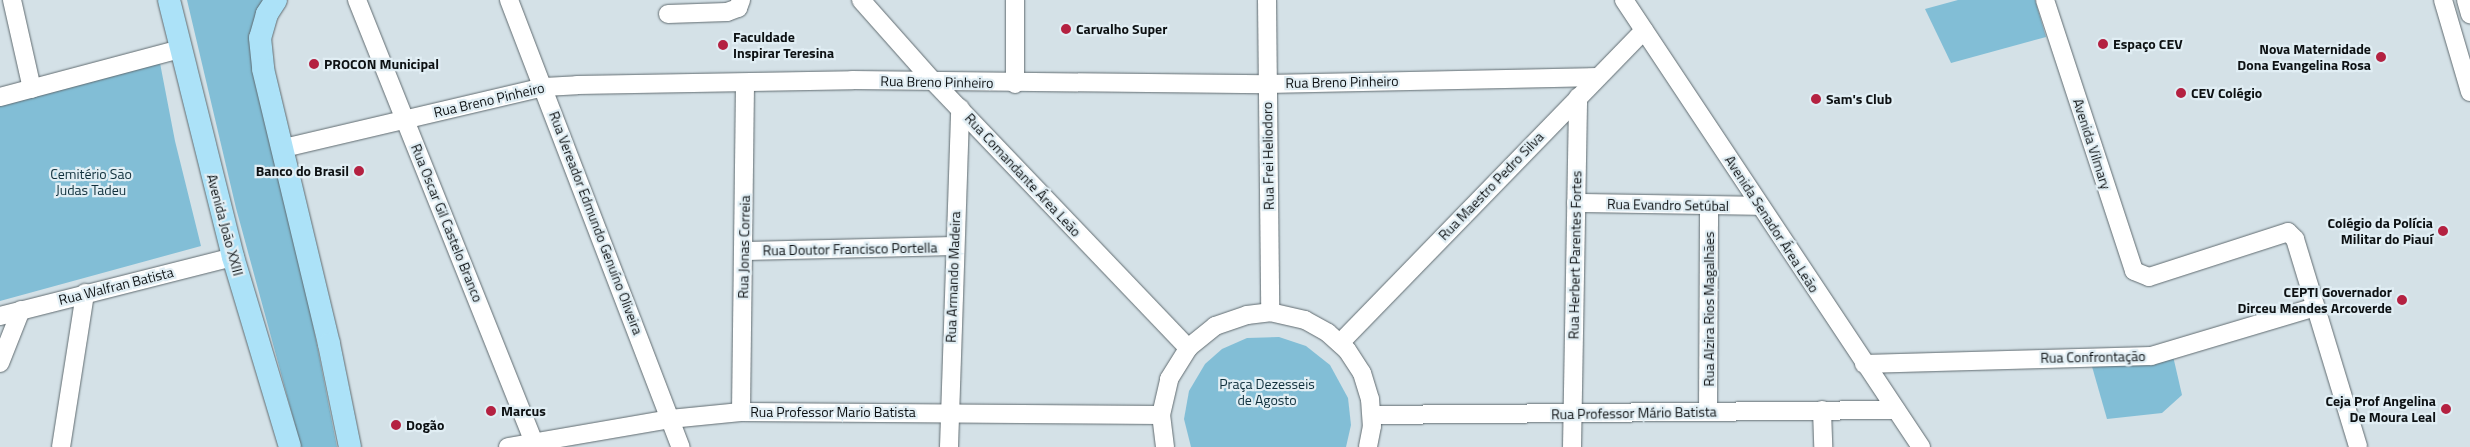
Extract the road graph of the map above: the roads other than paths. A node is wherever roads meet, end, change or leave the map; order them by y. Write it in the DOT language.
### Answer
graph roads {
  1 [pos="12,0"];
  2 [pos="169,0"];
  3 [pos="276,0"];
  4 [pos="290,0"];
  5 [pos="357,0"];
  6 [pos="509,0"];
  7 [pos="741,0"];
  8 [pos="861,0"];
  9 [pos="1015,0"];
  10 [pos="1267,0"];
  11 [pos="1624,0"];
  12 [pos="2045,0"];
  13 [pos="2443,0"];
  14 [pos="2466,0"];
  15 [pos="668,14"];
  16 [pos="2470,14"];
  17 [pos="1644,30"];
  18 [pos="180,49"];
  19 [pos="1598,77"];
  20 [pos="932,80"];
  21 [pos="745,83"];
  22 [pos="1015,84"];
  23 [pos="1267,84"];
  24 [pos="544,87"];
  25 [pos="32,89"];
  26 [pos="2470,92"];
  27 [pos="0,97"];
  28 [pos="1578,97"];
  29 [pos="960,108"];
  30 [pos="406,120"];
  31 [pos="284,148"];
  32 [pos="1576,203"];
  33 [pos="1709,206"];
  34 [pos="1760,206"];
  35 [pos="955,246"];
  36 [pos="745,251"];
  37 [pos="232,257"];
  38 [pos="85,293"];
  39 [pos="2315,307"];
  40 [pos="21,310"];
  41 [pos="1270,312"];
  42 [pos="0,316"];
  43 [pos="1340,343"];
  44 [pos="1188,348"];
  45 [pos="0,363"];
  46 [pos="1864,364"];
  47 [pos="1822,410"];
  48 [pos="1896,410"];
  49 [pos="741,412"];
  50 [pos="1708,412"];
  51 [pos="948,413"];
  52 [pos="1161,414"];
  53 [pos="1572,414"];
  54 [pos="1372,415"];
  55 [pos="670,419"];
  56 [pos="535,444"];
  57 [pos="61,447"];
  58 [pos="290,447"];
  59 [pos="350,447"];
  60 [pos="508,447"];
  61 [pos="681,447"];
  62 [pos="949,447"];
  63 [pos="1165,447"];
  64 [pos="1368,447"];
  65 [pos="1572,447"];
  66 [pos="1823,447"];
  67 [pos="1921,447"];
  68 [pos="2358,447"];
  1 -- 25 [label="street"];
  2 -- 18 [label="main road, Avenida João XXIII"];
  3 -- 31 [label="main road"];
  4 -- 31 [label="main road"];
  5 -- 30 [label="street, Rua Oscar Gil Castelo Branco"];
  6 -- 24 [label="street, Rua Vereador Edmundo Genuíno Oliveira"];
  7 -- 15 [label="street"];
  8 -- 20 [label="street, Rua Comandante Área Leão"];
  9 -- 22 [label="street"];
  10 -- 23 [label="street, Rua Frei Heliodoro"];
  11 -- 17 [label="street, Avenida Senador Área Leão"];
  12 -- 39 [label="street, Avenida Vilmary"];
  13 -- 26 [label="street"];
  14 -- 16 [label="street"];
  17 -- 19 [label="street, Rua Maestro Pedro Silva"];
  17 -- 34 [label="street, Avenida Senador Área Leão"];
  18 -- 25 [label="street"];
  18 -- 37 [label="main road, Avenida João XXIII"];
  19 -- 23 [label="street, Rua Breno Pinheiro"];
  19 -- 28 [label="street, Rua Maestro Pedro Silva"];
  20 -- 21 [label="street, Rua Breno Pinheiro"];
  20 -- 22 [label="street, Rua Breno Pinheiro"];
  20 -- 29 [label="street, Rua Comandante Área Leão"];
  21 -- 24 [label="street, Rua Breno Pinheiro"];
  21 -- 36 [label="street, Rua Jonas Correia"];
  22 -- 23 [label="street, Rua Breno Pinheiro"];
  23 -- 41 [label="street, Rua Frei Heliodoro"];
  24 -- 30 [label="street, Rua Breno Pinheiro"];
  24 -- 55 [label="street, Rua Vereador Edmundo Genuíno Oliveira"];
  25 -- 27 [label="street"];
  28 -- 32 [label="street, Rua Herbert Parentes Fortes"];
  28 -- 43 [label="street, Rua Maestro Pedro Silva"];
  29 -- 35 [label="street, Rua Armando Madeira"];
  29 -- 44 [label="street, Rua Comandante Área Leão"];
  30 -- 31 [label="street, Rua Breno Pinheiro"];
  30 -- 56 [label="street, Rua Oscar Gil Castelo Branco"];
  31 -- 59 [label="main road"];
  32 -- 33 [label="street, Rua Evandro Setúbal"];
  32 -- 53 [label="street, Rua Herbert Parentes Fortes"];
  33 -- 34 [label="street, Rua Evandro Setúbal"];
  33 -- 50 [label="street, Rua Alzira Rios Magalhães"];
  34 -- 46 [label="street, Avenida Senador Área Leão"];
  35 -- 36 [label="street, Rua Doutor Francisco Portella"];
  35 -- 51 [label="street, Rua Armando Madeira"];
  36 -- 49 [label="street, Rua Jonas Correia"];
  37 -- 38 [label="street, Rua Walfran Batista"];
  37 -- 58 [label="main road, Avenida João XXIII"];
  38 -- 40 [label="street, Rua Walfran Batista"];
  38 -- 57 [label="street"];
  39 -- 46 [label="street, Rua Confrontação"];
  39 -- 68 [label="street"];
  40 -- 42 [label="street, Rua Walfran Batista"];
  40 -- 45 [label="street"];
  41 -- 43 [label="street"];
  41 -- 44 [label="street"];
  43 -- 54 [label="street"];
  44 -- 52 [label="street"];
  46 -- 48 [label="street, Avenida Senador Área Leão"];
  47 -- 48 [label="street, Rua Professor Mário Batista"];
  47 -- 50 [label="street, Rua Professor Mário Batista"];
  47 -- 66 [label="street"];
  48 -- 67 [label="street, Avenida Senador Área Leão"];
  49 -- 51 [label="street, Rua Professor Mario Batista"];
  49 -- 55 [label="street, Rua Professor Mario Batista"];
  50 -- 53 [label="street, Rua Professor Mário Batista"];
  51 -- 52 [label="street, Rua Professor Mario Batista"];
  51 -- 62 [label="street, Rua Armando Madeira"];
  52 -- 63 [label="street"];
  53 -- 54 [label="street, Rua Professor Mário Batista"];
  53 -- 65 [label="street, Rua Herbert Parentes Fortes"];
  54 -- 64 [label="street"];
  55 -- 56 [label="street, Rua Professor Mario Batista"];
  55 -- 61 [label="street, Rua Vereador Edmundo Genuíno Oliveira"];
  56 -- 60 [label="street, Rua Professor Mario Batista"];
}
